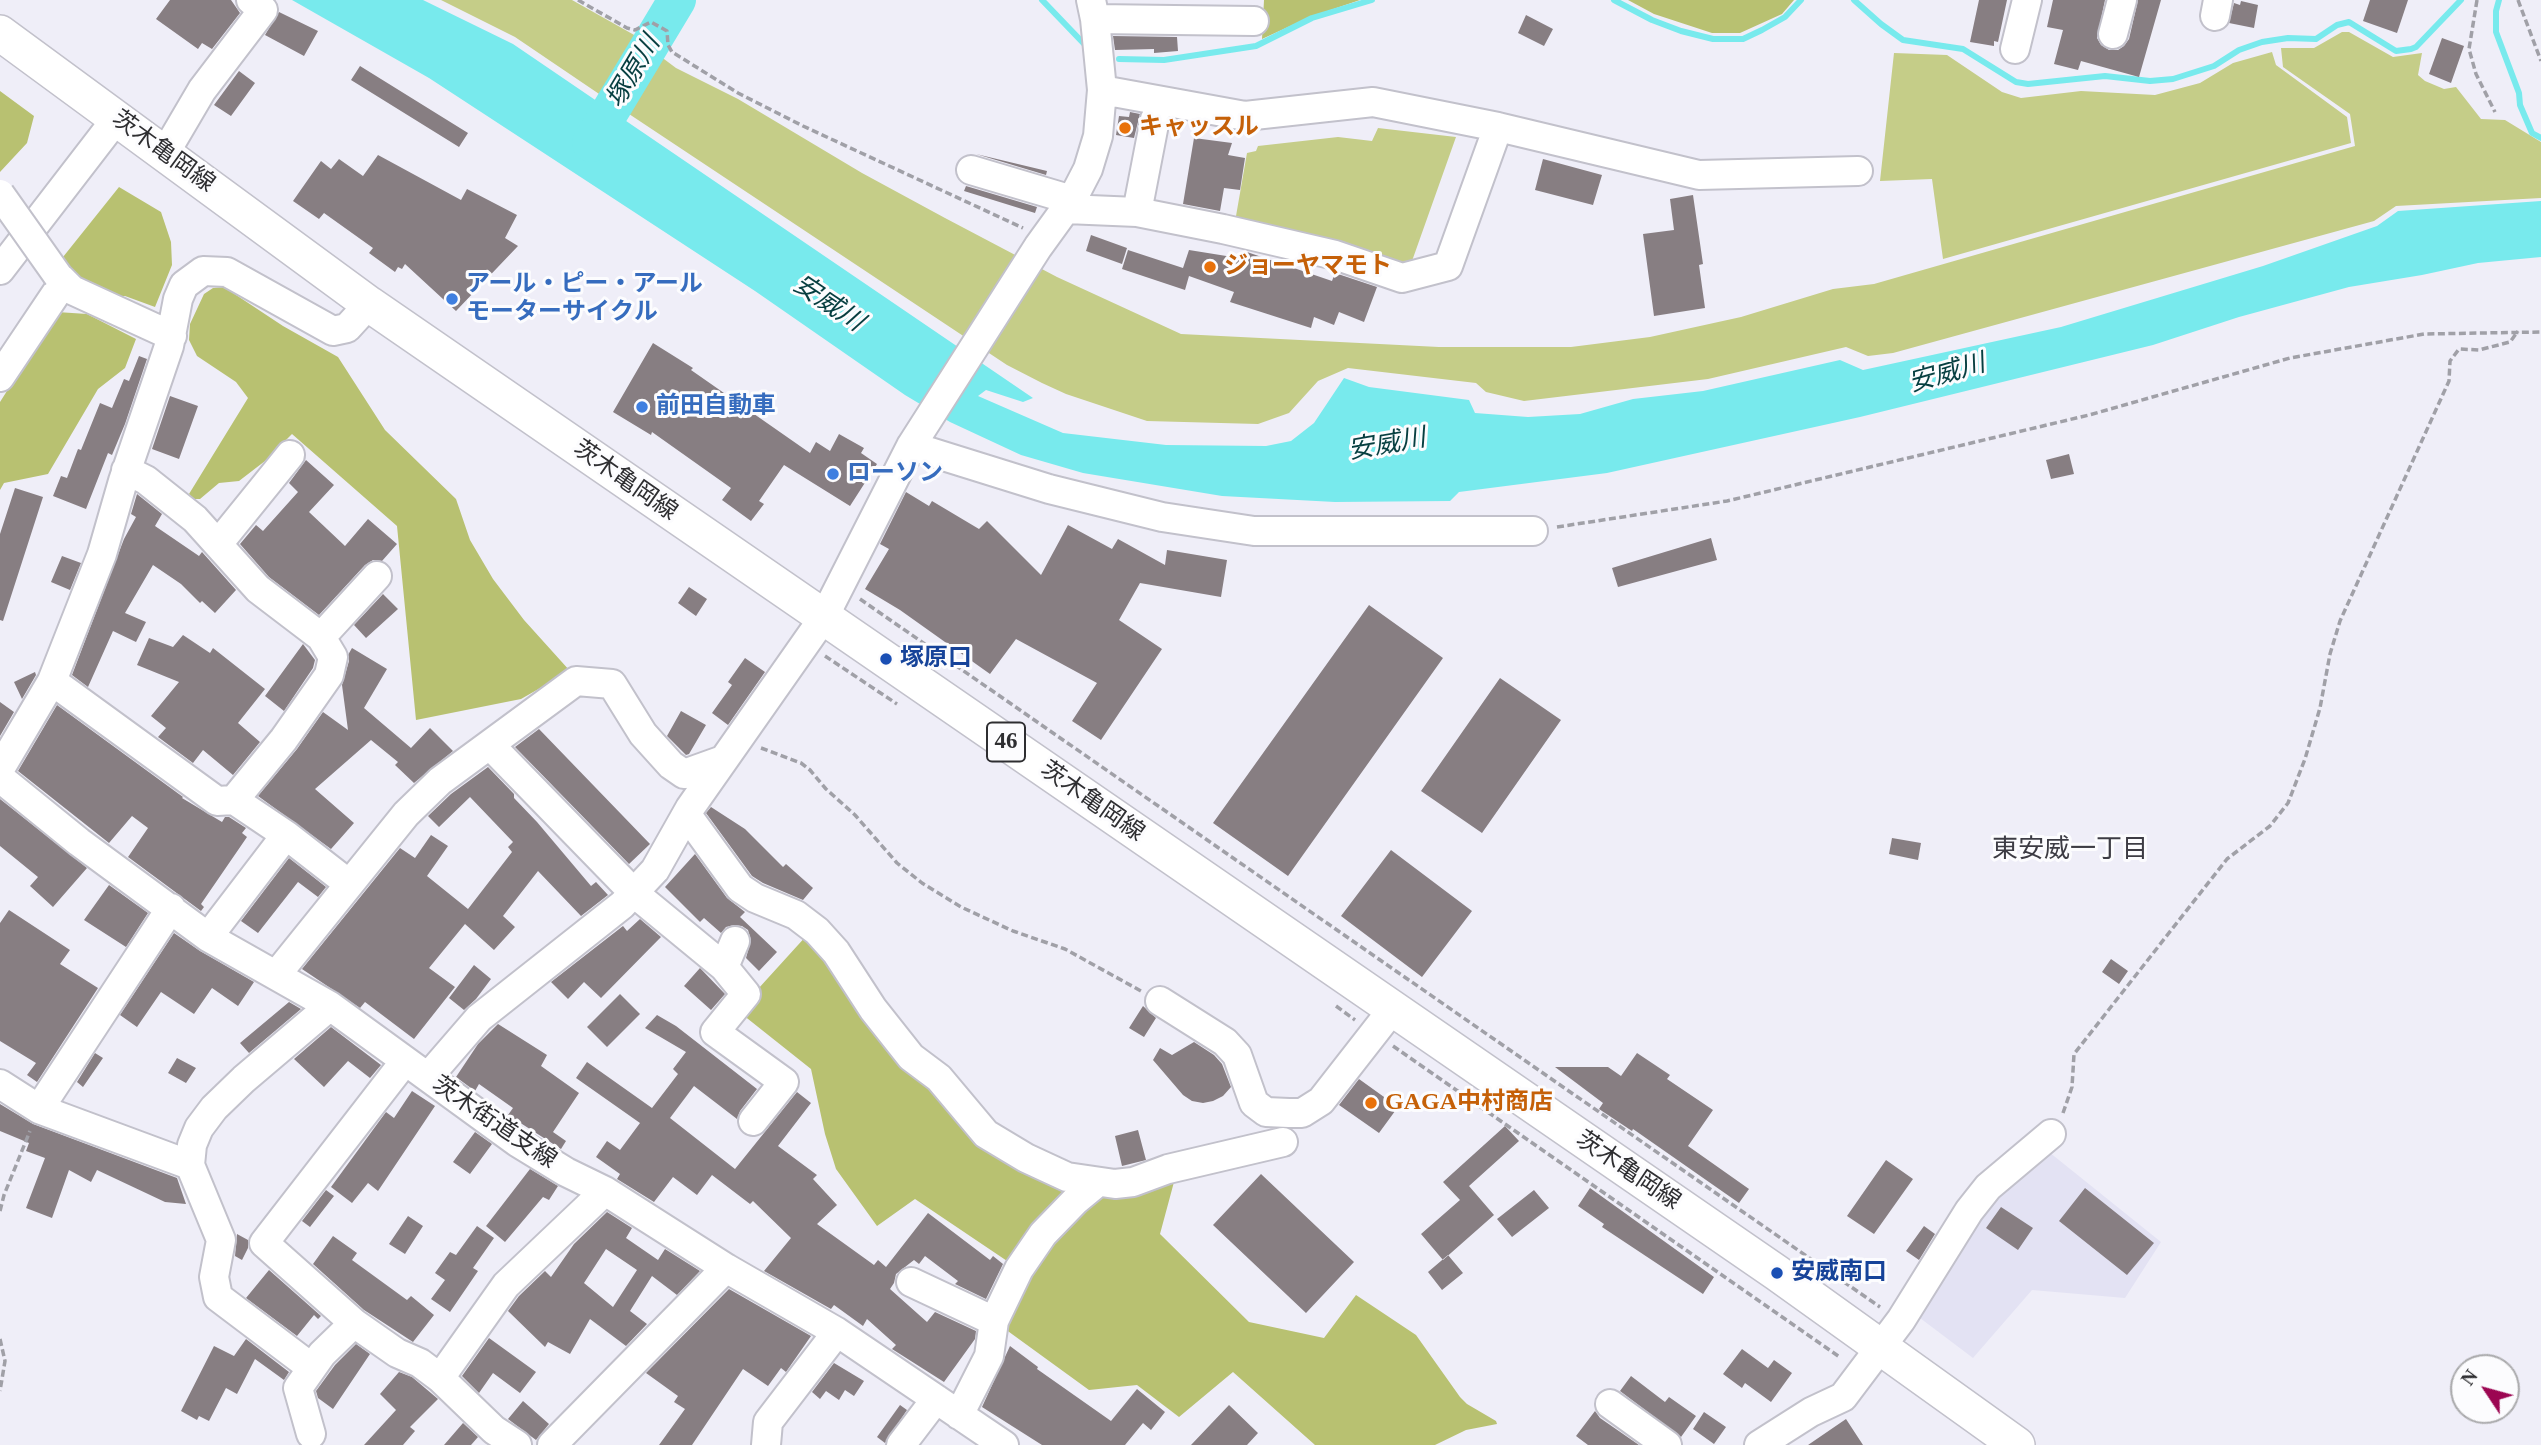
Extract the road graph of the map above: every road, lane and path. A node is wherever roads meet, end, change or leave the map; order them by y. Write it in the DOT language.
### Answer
graph roads {
  1 [pos="251,0"];
  2 [pos="578,0"];
  3 [pos="2122,0"];
  4 [pos="2477,0"];
  5 [pos="2518,0"];
  6 [pos="2034,3"];
  7 [pos="1093,9"];
  8 [pos="1254,21"];
  9 [pos="0,33"];
  10 [pos="2113,34"];
  11 [pos="2015,49"];
  12 [pos="2541,61"];
  13 [pos="1102,90"];
  14 [pos="2495,112"];
  15 [pos="117,118"];
  16 [pos="1155,119"];
  17 [pos="1498,127"];
  18 [pos="165,153"];
  19 [pos="971,170"];
  20 [pos="1858,171"];
  21 [pos="0,194"];
  22 [pos="1069,204"];
  23 [pos="1138,212"];
  24 [pos="1041,242"];
  25 [pos="0,270"];
  26 [pos="61,280"];
  27 [pos="369,304"];
  28 [pos="2518,331"];
  29 [pos="2541,332"];
  30 [pos="172,336"];
  31 [pos="0,377"];
  32 [pos="911,446"];
  33 [pos="290,455"];
  34 [pos="126,470"];
  35 [pos="1533,531"];
  36 [pos="218,544"];
  37 [pos="377,576"];
  38 [pos="863,600"];
  39 [pos="824,617"];
  40 [pos="321,637"];
  41 [pos="825,655"];
  42 [pos="52,681"];
  43 [pos="898,705"];
  44 [pos="490,745"];
  45 [pos="730,749"];
  46 [pos="0,776"];
  47 [pos="234,800"];
  48 [pos="687,815"];
  49 [pos="286,835"];
  50 [pos="349,884"];
  51 [pos="634,893"];
  52 [pos="171,908"];
  53 [pos="208,937"];
  54 [pos="735,941"];
  55 [pos="724,967"];
  56 [pos="277,974"];
  57 [pos="1160,1001"];
  58 [pos="1329,1002"];
  59 [pos="330,1006"];
  60 [pos="1383,1022"];
  61 [pos="416,1069"];
  62 [pos="0,1084"];
  63 [pos="39,1109"];
  64 [pos="752,1121"];
  65 [pos="2051,1134"];
  66 [pos="1283,1142"];
  67 [pos="190,1165"];
  68 [pos="1098,1182"];
  69 [pos="605,1191"];
  70 [pos="0,1211"];
  71 [pos="726,1268"];
  72 [pos="911,1282"];
  73 [pos="1878,1306"];
  74 [pos="994,1321"];
  75 [pos="354,1323"];
  76 [pos="837,1332"];
  77 [pos="0,1339"];
  78 [pos="1881,1347"];
  79 [pos="1840,1357"];
  80 [pos="312,1368"];
  81 [pos="440,1378"];
  82 [pos="0,1391"];
  83 [pos="936,1399"];
  84 [pos="1610,1404"];
  85 [pos="959,1415"];
  86 [pos="311,1434"];
  87 [pos="497,1440"];
  88 [pos="552,1445"];
  89 [pos="766,1445"];
  90 [pos="901,1445"];
  91 [pos="1004,1445"];
  92 [pos="1667,1445"];
  93 [pos="1759,1445"];
  94 [pos="2017,1445"];
  1 -- 18 [label="street"];
  2 -- 24 [label="path"];
  3 -- 10 [label="street"];
  4 -- 14 [label="path"];
  5 -- 12 [label="path"];
  6 -- 11 [label="street"];
  7 -- 8 [label="street"];
  7 -- 13 [label="street"];
  9 -- 15 [label="main road, 茨木亀岡線 / 46"];
  13 -- 17 [label="street"];
  13 -- 22 [label="street"];
  15 -- 18 [label="main road, 茨木亀岡線 / 46"];
  15 -- 25 [label="street"];
  16 -- 23 [label="street"];
  17 -- 20 [label="street"];
  17 -- 23 [label="street"];
  18 -- 27 [label="main road, 茨木亀岡線 / 46"];
  19 -- 22 [label="street"];
  21 -- 26 [label="street, bridge"];
  22 -- 23 [label="street"];
  22 -- 24 [label="street"];
  24 -- 32 [label="street"];
  26 -- 30 [label="street"];
  26 -- 31 [label="street"];
  27 -- 30 [label="street"];
  27 -- 39 [label="main road, 茨木亀岡線 / 46"];
  28 -- 29 [label="path"];
  28 -- 35 [label="path"];
  28 -- 65 [label="path"];
  30 -- 34 [label="street"];
  32 -- 35 [label="street"];
  32 -- 39 [label="street"];
  33 -- 36 [label="street"];
  34 -- 36 [label="street"];
  34 -- 42 [label="street"];
  36 -- 40 [label="street"];
  37 -- 40 [label="street"];
  38 -- 73 [label="path"];
  39 -- 45 [label="street"];
  39 -- 60 [label="main road, 茨木亀岡線 / 46"];
  40 -- 47 [label="street"];
  41 -- 43 [label="path"];
  42 -- 46 [label="street"];
  42 -- 47 [label="street"];
  44 -- 45 [label="street"];
  44 -- 50 [label="street"];
  44 -- 51 [label="street"];
  45 -- 48 [label="street"];
  45 -- 57 [label="path"];
  46 -- 52 [label="street, 茨木街道支線"];
  47 -- 49 [label="street"];
  48 -- 51 [label="street"];
  48 -- 68 [label="street"];
  49 -- 50 [label="street"];
  49 -- 53 [label="street"];
  50 -- 56 [label="street"];
  51 -- 55 [label="street"];
  51 -- 61 [label="street"];
  52 -- 53 [label="street, 茨木街道支線"];
  52 -- 63 [label="street"];
  53 -- 56 [label="street, 茨木街道支線"];
  54 -- 55 [label="street"];
  55 -- 64 [label="street"];
  56 -- 59 [label="street, 茨木街道支線"];
  57 -- 60 [label="street"];
  58 -- 60 [label="path"];
  59 -- 61 [label="street, 茨木街道支線"];
  59 -- 67 [label="street"];
  60 -- 78 [label="main road, 茨木亀岡線 / 46"];
  60 -- 79 [label="path"];
  61 -- 69 [label="street, 茨木街道支線"];
  61 -- 75 [label="street"];
  62 -- 63 [label="street"];
  63 -- 67 [label="street"];
  63 -- 70 [label="path"];
  65 -- 78 [label="street"];
  66 -- 68 [label="street"];
  67 -- 80 [label="street"];
  68 -- 74 [label="street"];
  69 -- 71 [label="street, 茨木街道支線"];
  69 -- 81 [label="street"];
  71 -- 76 [label="street, 茨木街道支線"];
  71 -- 88 [label="street"];
  72 -- 74 [label="street"];
  74 -- 85 [label="street"];
  75 -- 80 [label="street"];
  75 -- 81 [label="street"];
  76 -- 83 [label="street, 茨木街道支線"];
  76 -- 89 [label="street"];
  77 -- 82 [label="path"];
  78 -- 93 [label="street"];
  78 -- 94 [label="main road, 茨木亀岡線 / 46"];
  80 -- 86 [label="street"];
  81 -- 87 [label="street"];
  83 -- 85 [label="street, 茨木街道支線"];
  83 -- 90 [label="street"];
  84 -- 92 [label="street"];
  85 -- 91 [label="street, 茨木街道支線"];
}
